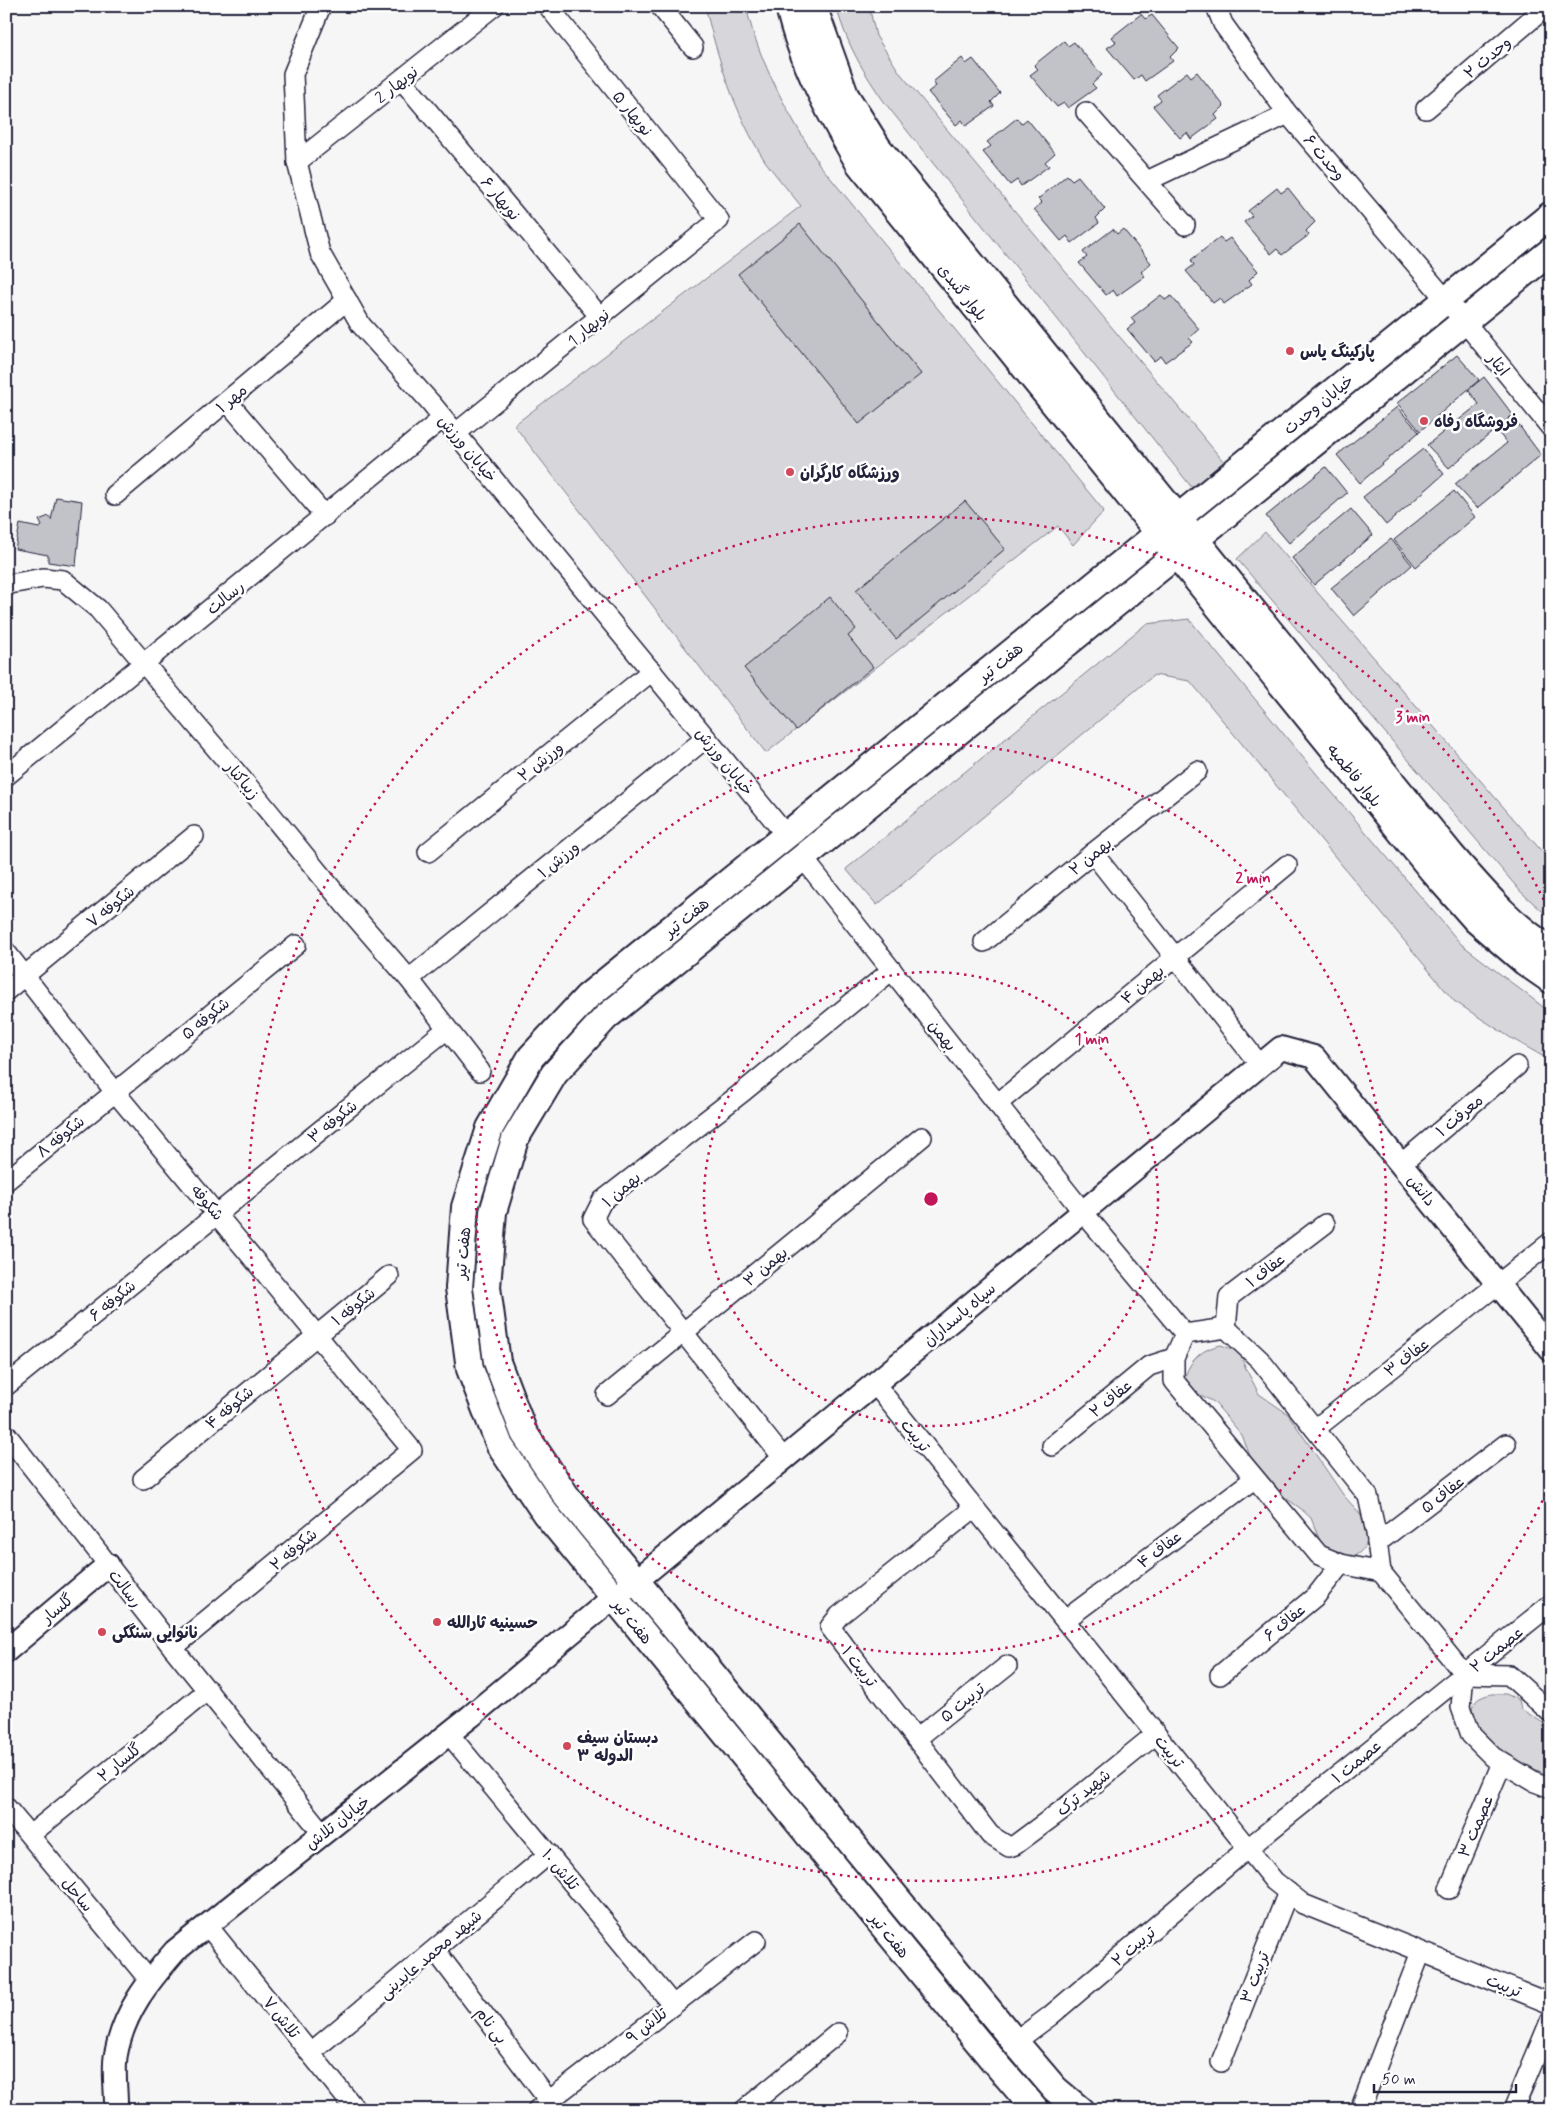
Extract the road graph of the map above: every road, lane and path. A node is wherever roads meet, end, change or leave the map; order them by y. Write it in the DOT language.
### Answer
graph roads {
  1 [pos="321,6"];
  2 [pos="494,6"];
  3 [pos="548,6"];
  4 [pos="660,6"];
  5 [pos="789,6"];
  6 [pos="813,6"];
  7 [pos="1216,6"];
  8 [pos="1547,6"];
  9 [pos="693,48"];
  10 [pos="402,80"];
  11 [pos="1426,108"];
  12 [pos="1086,112"];
  13 [pos="1288,114"];
  14 [pos="297,162"];
  15 [pos="1147,181"];
  16 [pos="1551,215"];
  17 [pos="719,220"];
  18 [pos="1185,225"];
  19 [pos="1551,251"];
  20 [pos="347,300"];
  21 [pos="1446,300"];
  22 [pos="600,317"];
  23 [pos="1464,321"];
  24 [pos="227,401"];
  25 [pos="443,418"];
  26 [pos="1551,428"];
  27 [pos="456,433"];
  28 [pos="115,495"];
  29 [pos="325,516"];
  30 [pos="1168,525"];
  31 [pos="1186,547"];
  32 [pos="8,586"];
  33 [pos="144,664"];
  34 [pos="652,671"];
  35 [pos="706,738"];
  36 [pos="1197,772"];
  37 [pos="6,776"];
  38 [pos="194,836"];
  39 [pos="786,836"];
  40 [pos="428,852"];
  41 [pos="1093,853"];
  42 [pos="802,858"];
  43 [pos="1287,865"];
  44 [pos="984,942"];
  45 [pos="296,945"];
  46 [pos="1551,950"];
  47 [pos="6,952"];
  48 [pos="1175,956"];
  49 [pos="892,970"];
  50 [pos="25,975"];
  51 [pos="409,979"];
  52 [pos="1551,980"];
  53 [pos="6,991"];
  54 [pos="447,1029"];
  55 [pos="1281,1048"];
  56 [pos="1260,1065"];
  57 [pos="1517,1066"];
  58 [pos="480,1070"];
  59 [pos="115,1092"];
  60 [pos="998,1104"];
  61 [pos="922,1137"];
  62 [pos="1402,1164"];
  63 [pos="6,1181"];
  64 [pos="1083,1212"];
  65 [pos="218,1214"];
  66 [pos="1325,1224"];
  67 [pos="1551,1242"];
  68 [pos="389,1276"];
  69 [pos="1498,1285"];
  70 [pos="1226,1328"];
  71 [pos="684,1333"];
  72 [pos="1185,1334"];
  73 [pos="316,1335"];
  74 [pos="1551,1350"];
  75 [pos="1174,1358"];
  76 [pos="875,1384"];
  77 [pos="6,1386"];
  78 [pos="608,1395"];
  79 [pos="1315,1429"];
  80 [pos="6,1434"];
  81 [pos="1506,1444"];
  82 [pos="1052,1446"];
  83 [pos="412,1450"];
  84 [pos="784,1459"];
  85 [pos="143,1479"];
  86 [pos="1254,1479"];
  87 [pos="974,1508"];
  88 [pos="1377,1543"];
  89 [pos="1341,1564"];
  90 [pos="108,1565"];
  91 [pos="1381,1572"];
  92 [pos="636,1581"];
  93 [pos="614,1597"];
  94 [pos="1551,1604"];
  95 [pos="1065,1620"];
  96 [pos="173,1648"];
  97 [pos="6,1651"];
  98 [pos="1008,1666"];
  99 [pos="1464,1674"];
  100 [pos="1220,1675"];
  101 [pos="208,1690"];
  102 [pos="1551,1713"];
  103 [pos="449,1734"];
  104 [pos="1156,1734"];
  105 [pos="916,1739"];
  106 [pos="1502,1763"];
  107 [pos="1551,1788"];
  108 [pos="6,1807"];
  109 [pos="323,1834"];
  110 [pos="30,1835"];
  111 [pos="1009,1847"];
  112 [pos="1248,1848"];
  113 [pos="549,1854"];
  114 [pos="1449,1889"];
  115 [pos="1288,1892"];
  116 [pos="207,1925"];
  117 [pos="756,1941"];
  118 [pos="435,1950"];
  119 [pos="1420,1952"];
  120 [pos="150,1980"];
  121 [pos="1551,2004"];
  122 [pos="673,2005"];
  123 [pos="1551,2019"];
  124 [pos="838,2033"];
  125 [pos="1015,2042"];
  126 [pos="310,2053"];
  127 [pos="992,2060"];
  128 [pos="1221,2062"];
  129 [pos="547,2107"];
  130 [pos="118,2110"];
  131 [pos="356,2110"];
  132 [pos="744,2110"];
  133 [pos="1036,2110"];
  134 [pos="1080,2110"];
  135 [pos="1360,2110"];
  136 [pos="1514,2110"];
  1 -- 14 [label="street, خیابان ورزش"];
  2 -- 10 [label="street, نوبهار 2"];
  3 -- 17 [label="street, نوبهار ۵"];
  4 -- 9 [label="street"];
  5 -- 30 [label="main road, بلوار گنبدی"];
  6 -- 30 [label="main road, بلوار گنبدی"];
  7 -- 13 [label="street, وحدت ۶"];
  8 -- 11 [label="street, وحدت ۲"];
  10 -- 14 [label="street, نوبهار 2"];
  10 -- 22 [label="street, نوبهار ۶"];
  12 -- 15 [label="street"];
  13 -- 15 [label="street"];
  13 -- 21 [label="street, وحدت ۶"];
  14 -- 20 [label="street, خیابان ورزش"];
  15 -- 18 [label="street"];
  16 -- 21 [label="main road, خیابان وحدت"];
  17 -- 22 [label="street, نوبهار 1"];
  19 -- 23 [label="main road, خیابان وحدت"];
  20 -- 24 [label="street, مهر ۱"];
  20 -- 25 [label="street, خیابان ورزش"];
  21 -- 23 [label="street, ایثار"];
  21 -- 30 [label="main road, خیابان وحدت"];
  22 -- 27 [label="street, نوبهار 1"];
  23 -- 26 [label="street, ایثار"];
  23 -- 31 [label="main road, خیابان وحدت"];
  24 -- 28 [label="street, مهر ۱"];
  24 -- 29 [label="street"];
  25 -- 27 [label="street, خیابان ورزش"];
  25 -- 29 [label="street, رسالت"];
  27 -- 34 [label="street, خیابان ورزش"];
  29 -- 33 [label="street, رسالت"];
  30 -- 31 [label="main road, بلوار گنبدی"];
  30 -- 39 [label="main road, هفت تیر"];
  31 -- 42 [label="main road, هفت تیر"];
  31 -- 46 [label="main road, بلوار فاطمیه"];
  31 -- 52 [label="main road, بلوار فاطمیه"];
  32 -- 33 [label="street, زیباکنار"];
  33 -- 37 [label="street, رسالت"];
  33 -- 51 [label="street, زیباکنار"];
  34 -- 35 [label="street, خیابان ورزش"];
  34 -- 40 [label="street, ورزش ۲"];
  35 -- 39 [label="street, خیابان ورزش"];
  35 -- 51 [label="street, ورزش ۱"];
  36 -- 41 [label="street, بهمن ۲"];
  38 -- 50 [label="street, شکوفه ۷"];
  39 -- 93 [label="main road, هفت تیر"];
  41 -- 44 [label="street, بهمن ۲"];
  41 -- 48 [label="street"];
  42 -- 49 [label="street, بهمن"];
  42 -- 92 [label="main road, هفت تیر"];
  43 -- 48 [label="street, بهمن ۴"];
  45 -- 59 [label="street, شکوفه ۵"];
  47 -- 50 [label="street, شکوفه"];
  48 -- 56 [label="street"];
  48 -- 60 [label="street, بهمن ۴"];
  49 -- 60 [label="street, بهمن"];
  49 -- 71 [label="street, بهمن ۱"];
  50 -- 53 [label="street, شکوفه ۷"];
  50 -- 59 [label="street, شکوفه"];
  51 -- 54 [label="street, زیباکنار"];
  54 -- 58 [label="street, زیباکنار"];
  54 -- 65 [label="street, شکوفه ۳"];
  55 -- 56 [label="street, سپاه پاسداران"];
  55 -- 62 [label="street, دانش"];
  56 -- 64 [label="street, سپاه پاسداران"];
  57 -- 62 [label="street, معرفت ۱"];
  59 -- 63 [label="street, شکوفه ۸"];
  59 -- 65 [label="street, شکوفه"];
  60 -- 64 [label="street, بهمن"];
  61 -- 71 [label="street, بهمن ۳"];
  62 -- 69 [label="street, دانش"];
  64 -- 72 [label="street, بهمن"];
  64 -- 76 [label="street, سپاه پاسداران"];
  65 -- 73 [label="street, شکوفه"];
  65 -- 77 [label="street, شکوفه ۶"];
  66 -- 70 [label="street, عفاف ۱"];
  67 -- 69 [label="street, عفاف ۳"];
  68 -- 73 [label="street, شکوفه ۱"];
  69 -- 74 [label="street, دانش"];
  69 -- 79 [label="street, عفاف ۳"];
  70 -- 72 [label="street"];
  70 -- 79 [label="street"];
  71 -- 78 [label="street, بهمن ۳"];
  71 -- 84 [label="street, بهمن ۱"];
  72 -- 75 [label="street"];
  73 -- 83 [label="street, شکوفه"];
  73 -- 85 [label="street, شکوفه ۴"];
  75 -- 82 [label="street, عفاف ۲"];
  75 -- 86 [label="street"];
  76 -- 84 [label="street, سپاه پاسداران"];
  76 -- 87 [label="street, تربیت"];
  79 -- 88 [label="street"];
  80 -- 90 [label="street, رسالت"];
  81 -- 88 [label="street, عفاف ۵"];
  83 -- 96 [label="street, شکوفه ۲"];
  84 -- 92 [label="street, سپاه پاسداران"];
  86 -- 89 [label="street"];
  86 -- 95 [label="street, عفاف ۴"];
  87 -- 95 [label="street, تربیت"];
  87 -- 105 [label="street, تربیت ۱"];
  88 -- 91 [label="street"];
  89 -- 91 [label="street"];
  89 -- 100 [label="street, عفاف ۶"];
  90 -- 96 [label="street, رسالت"];
  90 -- 97 [label="street, گلسار"];
  91 -- 99 [label="street"];
  92 -- 93 [label="street, خیابان تلاش"];
  92 -- 125 [label="main road, هفت تیر"];
  93 -- 103 [label="street, خیابان تلاش"];
  93 -- 127 [label="main road, هفت تیر"];
  94 -- 99 [label="street, عصمت ۲"];
  95 -- 104 [label="street, تربیت"];
  96 -- 101 [label="street, رسالت"];
  98 -- 105 [label="street, تربیت ۵"];
  99 -- 102 [label="street"];
  99 -- 106 [label="street"];
  99 -- 112 [label="street, عصمت ۱"];
  101 -- 109 [label="street, رسالت"];
  101 -- 110 [label="street, گلسار ۲"];
  103 -- 109 [label="street, خیابان تلاش"];
  103 -- 113 [label="street, تلاش ۱۰"];
  104 -- 111 [label="street, شهید ترک"];
  104 -- 112 [label="street, تربیت"];
  105 -- 111 [label="street, تربیت ۱"];
  106 -- 107 [label="street"];
  106 -- 114 [label="street, عصمت ۳"];
  108 -- 110 [label="street, ساحل"];
  109 -- 116 [label="street, خیابان تلاش"];
  110 -- 120 [label="street, ساحل"];
  112 -- 115 [label="street, تربیت"];
  112 -- 125 [label="street, تربیت ۲"];
  113 -- 118 [label="street, شیهد محمد عابدینی"];
  113 -- 122 [label="street, تلاش ۱۰"];
  115 -- 119 [label="street, تربیت"];
  115 -- 128 [label="street, تربیت ۳"];
  116 -- 120 [label="street, خیابان تلاش"];
  116 -- 126 [label="street, تلاش ۷"];
  117 -- 122 [label="street, تلاش ۹"];
  118 -- 126 [label="street, شیهد محمد عابدینی"];
  118 -- 129 [label="street, بی نام"];
  119 -- 121 [label="street, تربیت"];
  119 -- 135 [label="street"];
  120 -- 130 [label="street, خیابان تلاش"];
  122 -- 129 [label="street, تلاش ۹"];
  123 -- 136 [label="street"];
  124 -- 132 [label="street"];
  125 -- 127 [label="main road"];
  125 -- 134 [label="main road, هفت تیر"];
  126 -- 131 [label="street, تلاش ۷"];
  127 -- 133 [label="main road, هفت تیر"];
}
